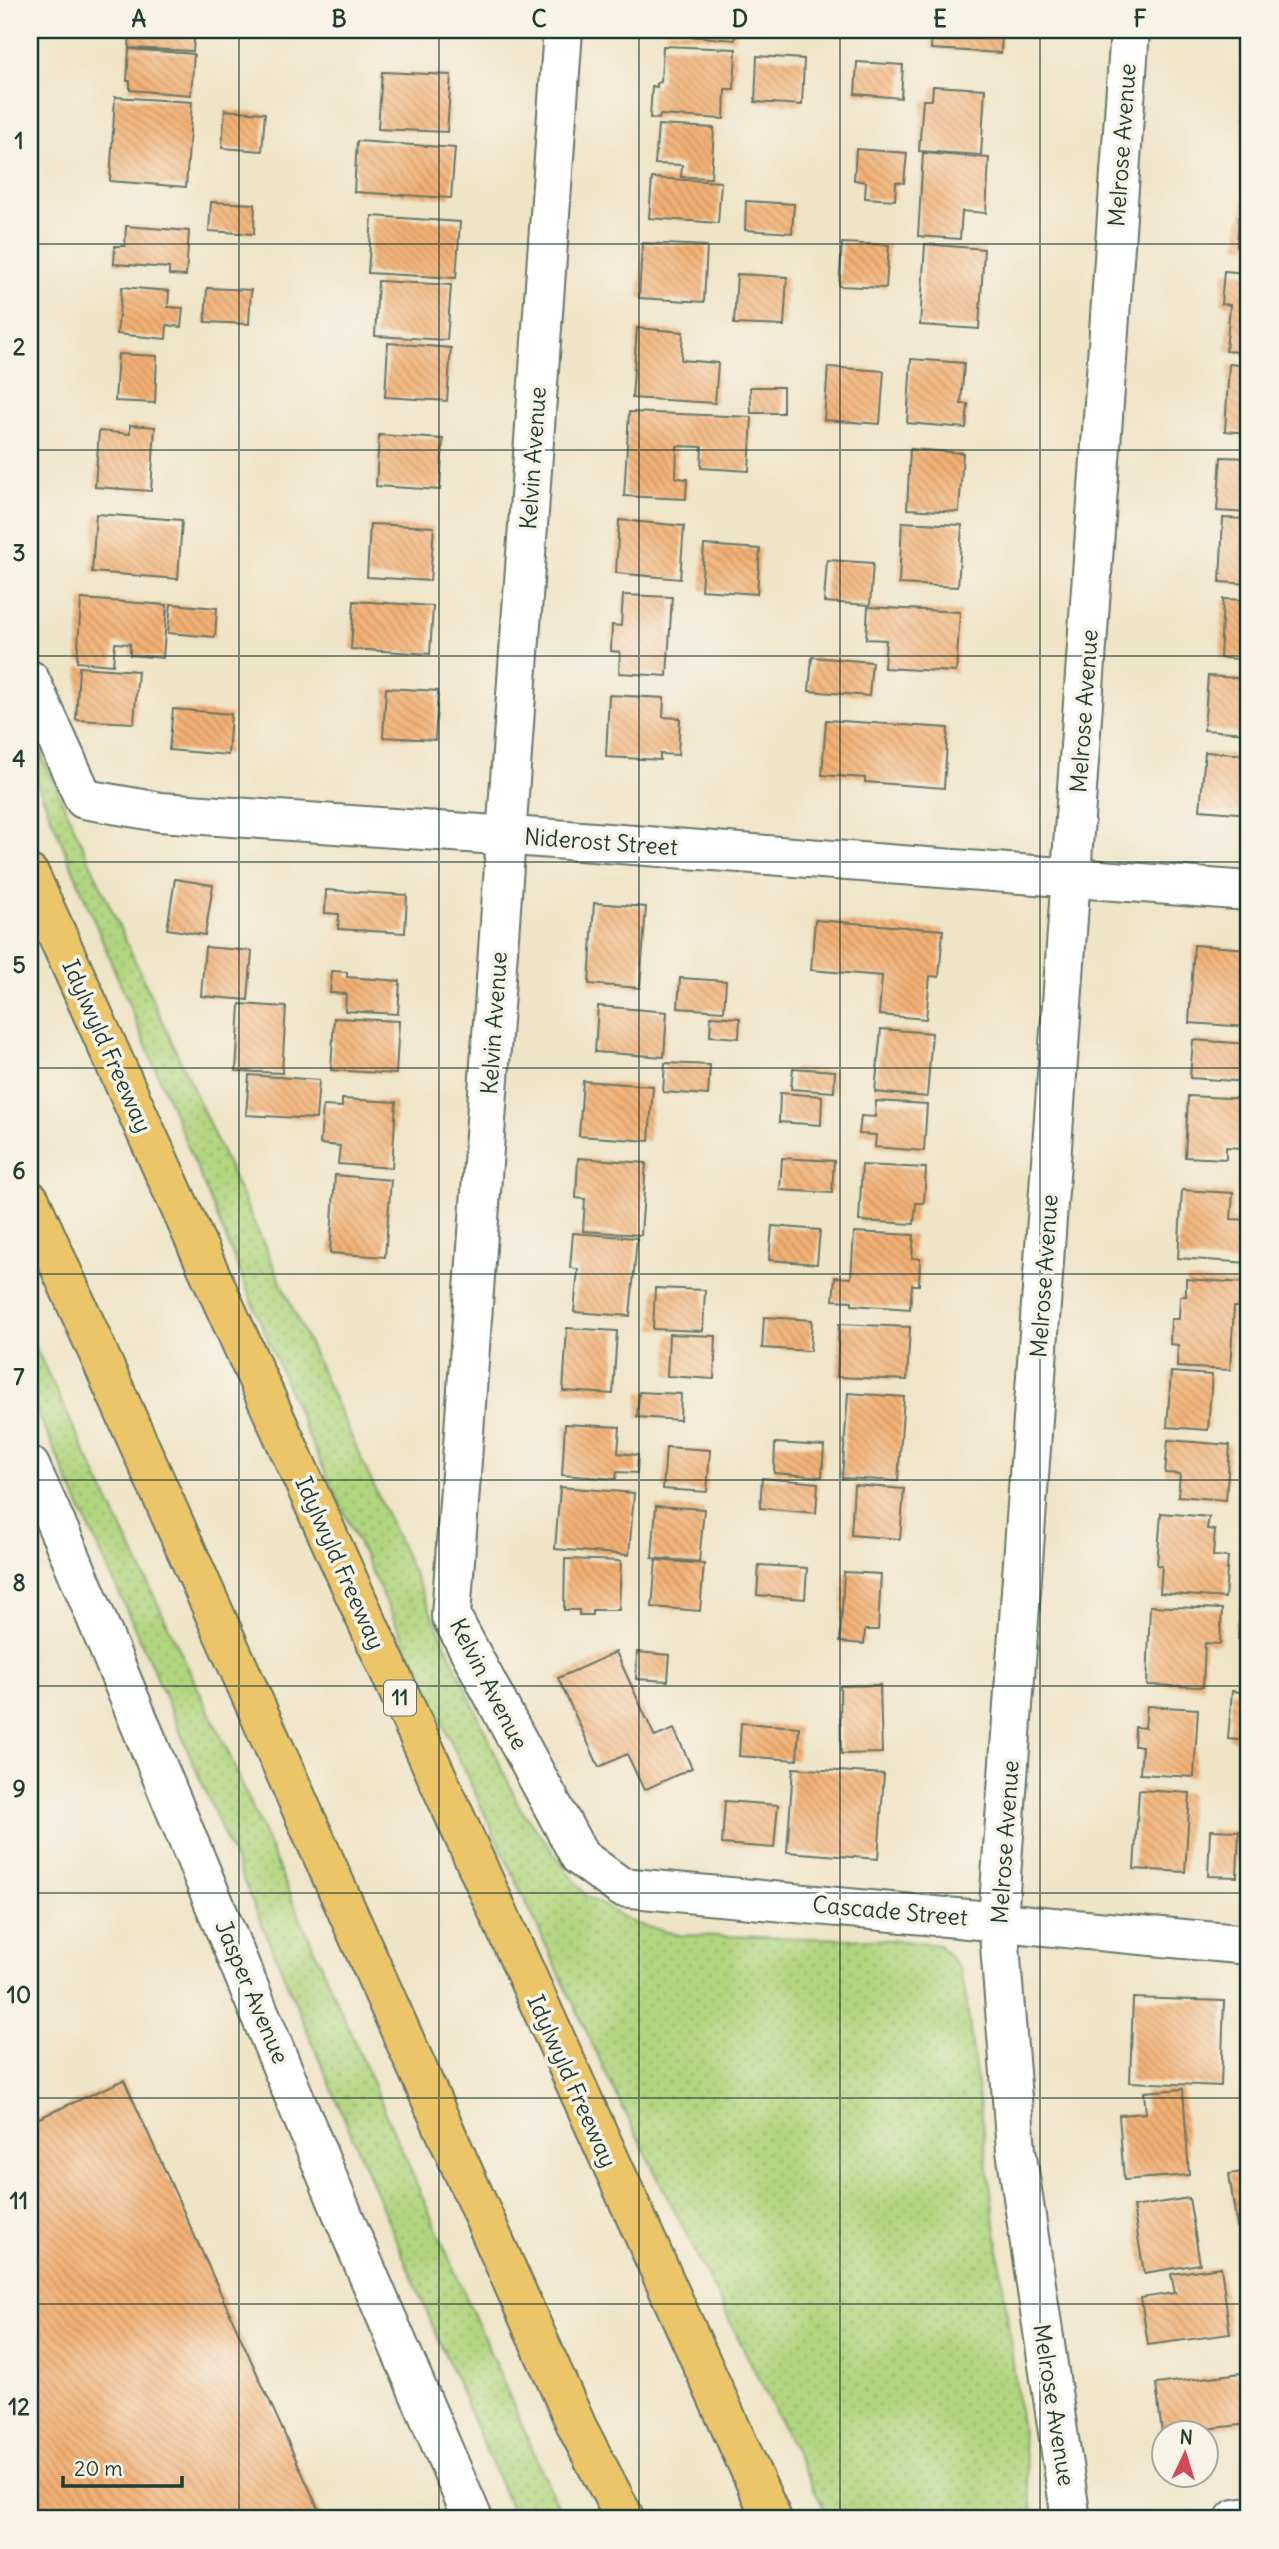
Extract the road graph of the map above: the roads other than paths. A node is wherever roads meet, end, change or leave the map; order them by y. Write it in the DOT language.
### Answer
graph roads {
  1 [pos="563,30"];
  2 [pos="1130,30"];
  3 [pos="30,680"];
  4 [pos="507,835"];
  5 [pos="30,875"];
  6 [pos="1072,876"];
  7 [pos="1249,891"];
  8 [pos="30,1200"];
  9 [pos="30,1466"];
  10 [pos="698,1895"];
  11 [pos="998,1920"];
  12 [pos="1249,1945"];
  13 [pos="578,2429"];
  14 [pos="1249,2517"];
  15 [pos="473,2519"];
  16 [pos="608,2519"];
  17 [pos="625,2519"];
  18 [pos="772,2519"];
  19 [pos="1071,2519"];
  20 [pos="1235,2519"];
  1 -- 4 [label="street, Kelvin Avenue"];
  2 -- 6 [label="street, Melrose Avenue"];
  3 -- 4 [label="street, Niderost Street"];
  4 -- 6 [label="street, Niderost Street"];
  4 -- 10 [label="street, Kelvin Avenue"];
  5 -- 18 [label="highway, Idylwyld Freeway / 11"];
  6 -- 7 [label="street, Niderost Street"];
  6 -- 11 [label="street, Melrose Avenue"];
  8 -- 13 [label="highway"];
  9 -- 15 [label="street, Jasper Avenue"];
  10 -- 11 [label="street, Cascade Street"];
  11 -- 12 [label="street, Cascade Street"];
  11 -- 19 [label="street, Melrose Avenue"];
  13 -- 16 [label="highway"];
  13 -- 17 [label="highway"];
  14 -- 20 [label="street"];
}
